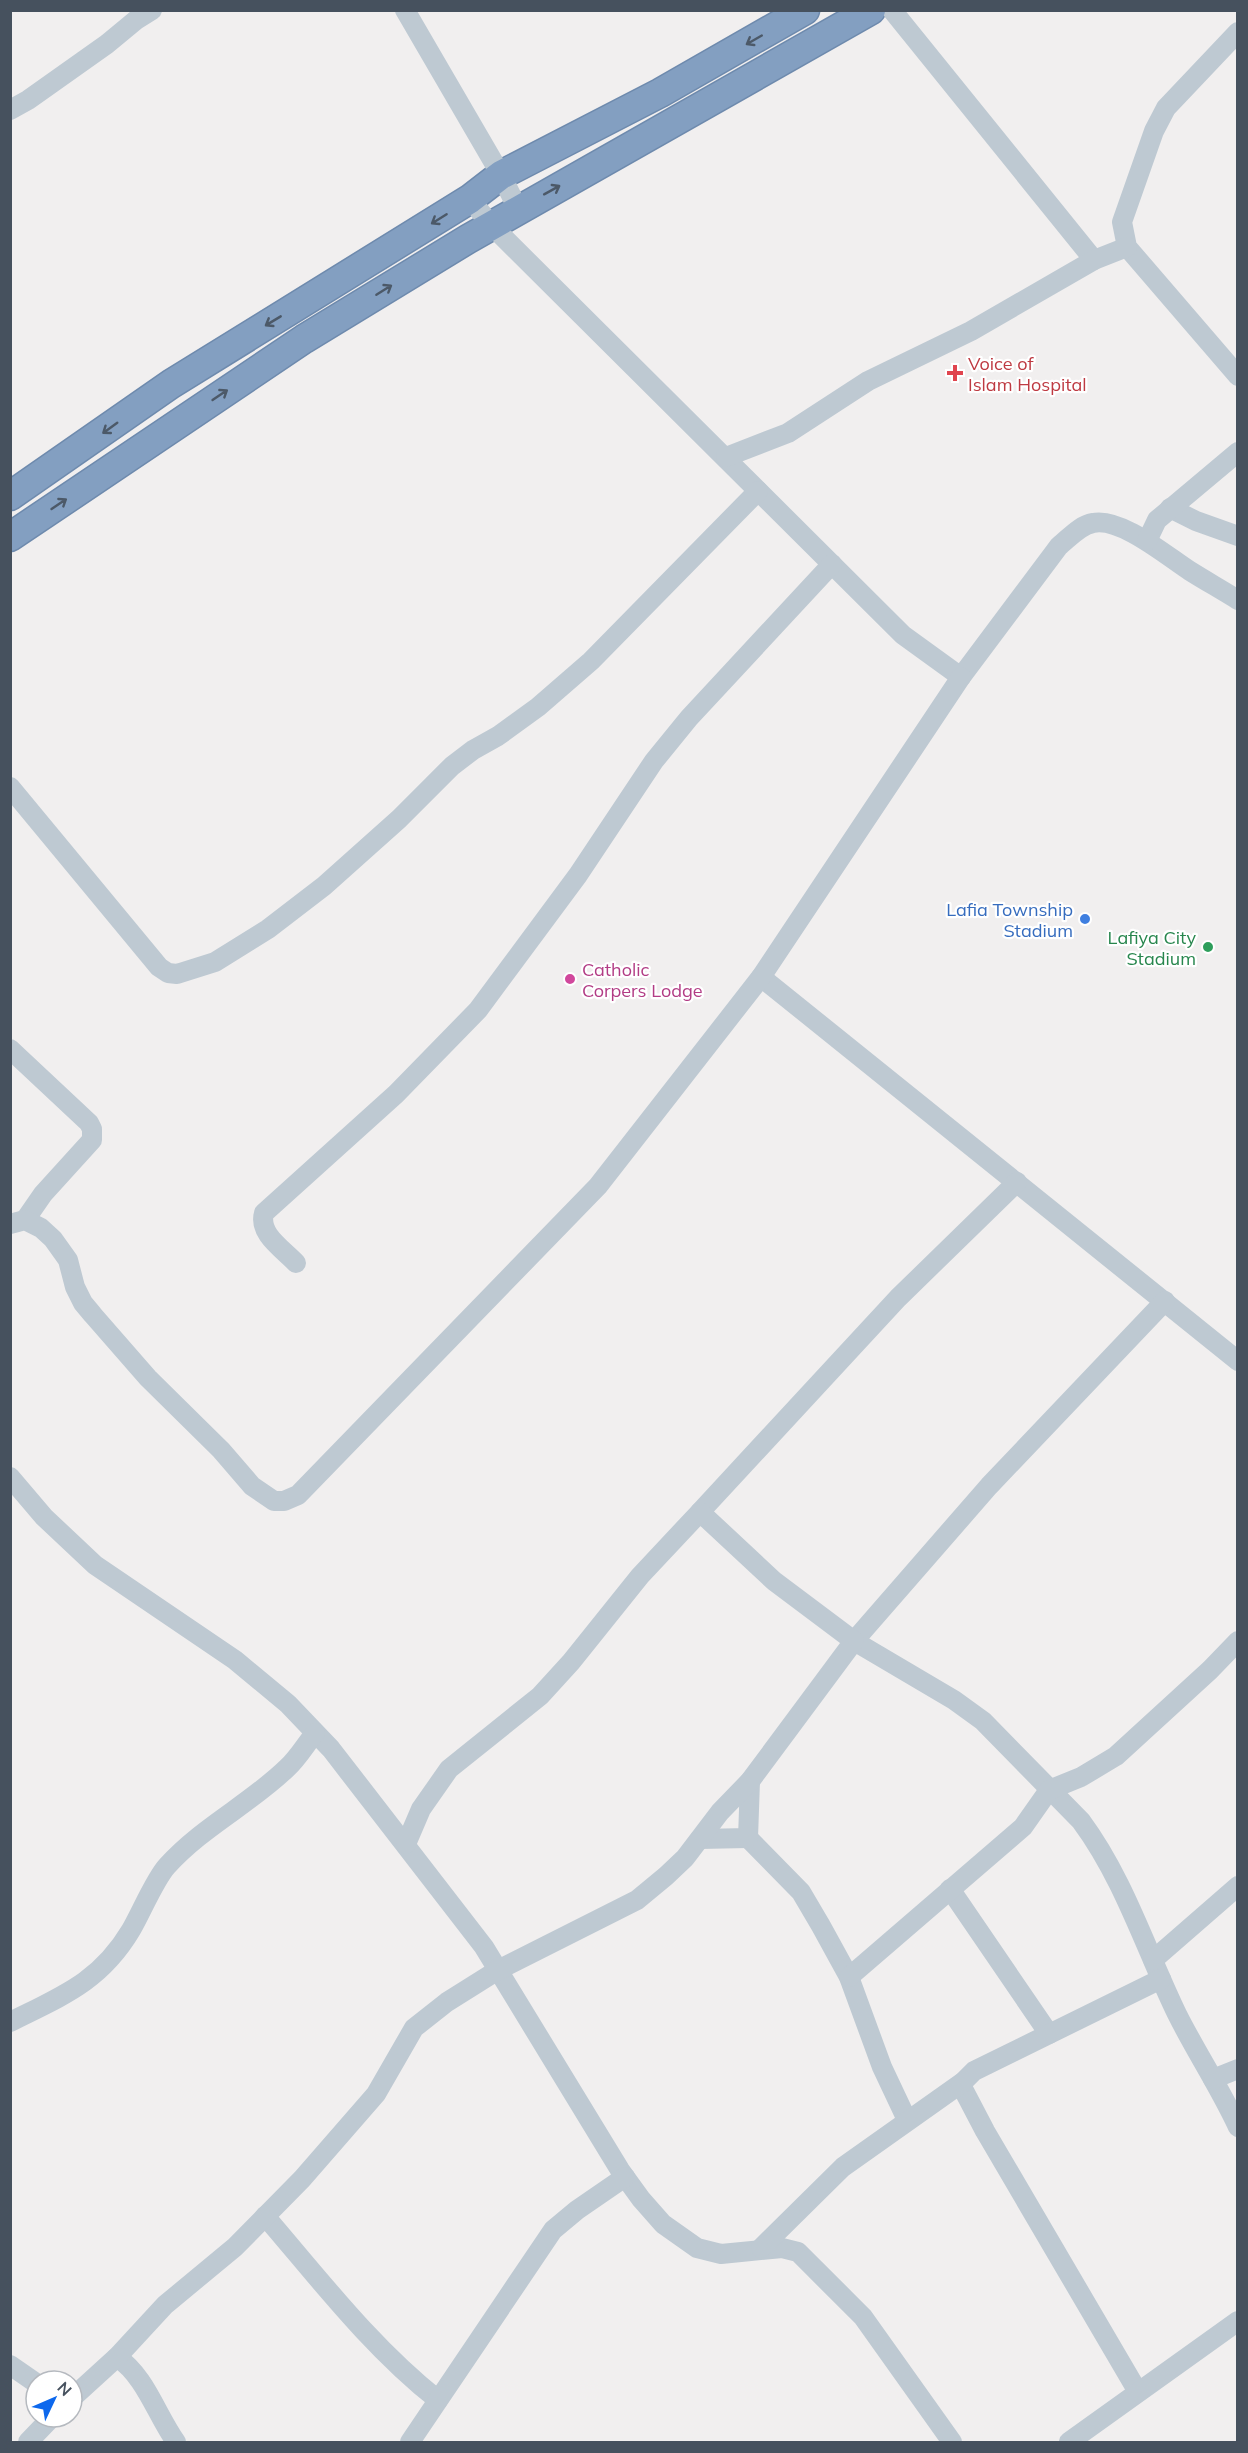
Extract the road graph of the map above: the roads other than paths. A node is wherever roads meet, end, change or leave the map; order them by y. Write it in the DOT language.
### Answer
graph roads {
  1 [pos="152,10"];
  2 [pos="405,10"];
  3 [pos="804,10"];
  4 [pos="871,10"];
  5 [pos="892,10"];
  6 [pos="1238,32"];
  7 [pos="10,110"];
  8 [pos="501,175"];
  9 [pos="470,199"];
  10 [pos="518,209"];
  11 [pos="492,226"];
  12 [pos="1127,247"];
  13 [pos="1094,260"];
  14 [pos="1238,376"];
  15 [pos="1238,452"];
  16 [pos="726,457"];
  17 [pos="758,490"];
  18 [pos="10,496"];
  19 [pos="1170,508"];
  20 [pos="1238,536"];
  21 [pos="10,537"];
  22 [pos="1148,541"];
  23 [pos="831,564"];
  24 [pos="1238,600"];
  25 [pos="962,677"];
  26 [pos="10,787"];
  27 [pos="761,977"];
  28 [pos="10,1049"];
  29 [pos="1017,1182"];
  30 [pos="18,1222"];
  31 [pos="297,1263"];
  32 [pos="1165,1301"];
  33 [pos="1238,1361"];
  34 [pos="10,1477"];
  35 [pos="700,1512"];
  36 [pos="854,1641"];
  37 [pos="1238,1641"];
  38 [pos="315,1733"];
  39 [pos="750,1781"];
  40 [pos="1049,1790"];
  41 [pos="748,1838"];
  42 [pos="700,1839"];
  43 [pos="406,1844"];
  44 [pos="1238,1886"];
  45 [pos="950,1889"];
  46 [pos="1153,1960"];
  47 [pos="498,1970"];
  48 [pos="849,1977"];
  49 [pos="1161,1979"];
  50 [pos="10,2022"];
  51 [pos="1049,2034"];
  52 [pos="1238,2069"];
  53 [pos="1213,2079"];
  54 [pos="963,2082"];
  55 [pos="907,2120"];
  56 [pos="1238,2127"];
  57 [pos="625,2177"];
  58 [pos="265,2216"];
  59 [pos="761,2248"];
  60 [pos="1238,2321"];
  61 [pos="117,2357"];
  62 [pos="10,2365"];
  63 [pos="24,2375"];
  64 [pos="84,2387"];
  65 [pos="1138,2392"];
  66 [pos="438,2400"];
  67 [pos="40,2429"];
  68 [pos="28,2442"];
  69 [pos="176,2442"];
  70 [pos="410,2442"];
  71 [pos="952,2442"];
  72 [pos="1069,2442"];
  1 -- 7 [label="street"];
  2 -- 8 [label="street"];
  3 -- 8 [label="highway, one-way"];
  10 -- 4 [label="highway, one-way"];
  5 -- 13 [label="street"];
  6 -- 12 [label="street"];
  8 -- 9 [label="highway"];
  8 -- 10 [label="street"];
  9 -- 11 [label="street"];
  9 -- 18 [label="highway, one-way"];
  10 -- 11 [label="highway"];
  11 -- 16 [label="street"];
  21 -- 11 [label="highway, one-way"];
  12 -- 13 [label="street"];
  12 -- 14 [label="street"];
  13 -- 16 [label="street"];
  15 -- 19 [label="street"];
  16 -- 17 [label="street"];
  17 -- 23 [label="street"];
  17 -- 26 [label="street"];
  19 -- 20 [label="street"];
  19 -- 22 [label="street"];
  22 -- 24 [label="street"];
  22 -- 25 [label="street"];
  23 -- 25 [label="street"];
  23 -- 31 [label="street"];
  25 -- 27 [label="street"];
  27 -- 29 [label="street"];
  27 -- 30 [label="street"];
  28 -- 30 [label="street"];
  29 -- 32 [label="street"];
  29 -- 35 [label="street"];
  32 -- 33 [label="street"];
  32 -- 36 [label="street"];
  34 -- 38 [label="street"];
  35 -- 36 [label="street"];
  35 -- 43 [label="street"];
  36 -- 39 [label="street"];
  36 -- 40 [label="street"];
  37 -- 40 [label="street"];
  38 -- 43 [label="street"];
  38 -- 50 [label="street"];
  39 -- 41 [label="street"];
  39 -- 42 [label="street"];
  40 -- 45 [label="street"];
  40 -- 46 [label="street"];
  41 -- 42 [label="street"];
  41 -- 48 [label="street"];
  42 -- 47 [label="street"];
  43 -- 47 [label="street"];
  44 -- 46 [label="street"];
  45 -- 48 [label="street"];
  45 -- 51 [label="street"];
  46 -- 49 [label="street"];
  47 -- 57 [label="street"];
  47 -- 58 [label="street"];
  48 -- 55 [label="street"];
  49 -- 51 [label="street"];
  49 -- 53 [label="street"];
  51 -- 54 [label="street"];
  52 -- 53 [label="street"];
  53 -- 56 [label="street"];
  54 -- 55 [label="street"];
  54 -- 65 [label="street"];
  55 -- 59 [label="street"];
  57 -- 59 [label="street"];
  57 -- 66 [label="street"];
  58 -- 61 [label="street"];
  58 -- 66 [label="street"];
  59 -- 71 [label="street"];
  60 -- 65 [label="street"];
  61 -- 64 [label="street"];
  61 -- 69 [label="street"];
  62 -- 63 [label="street"];
  65 -- 72 [label="street"];
  66 -- 70 [label="street"];
  67 -- 68 [label="street"];
}
